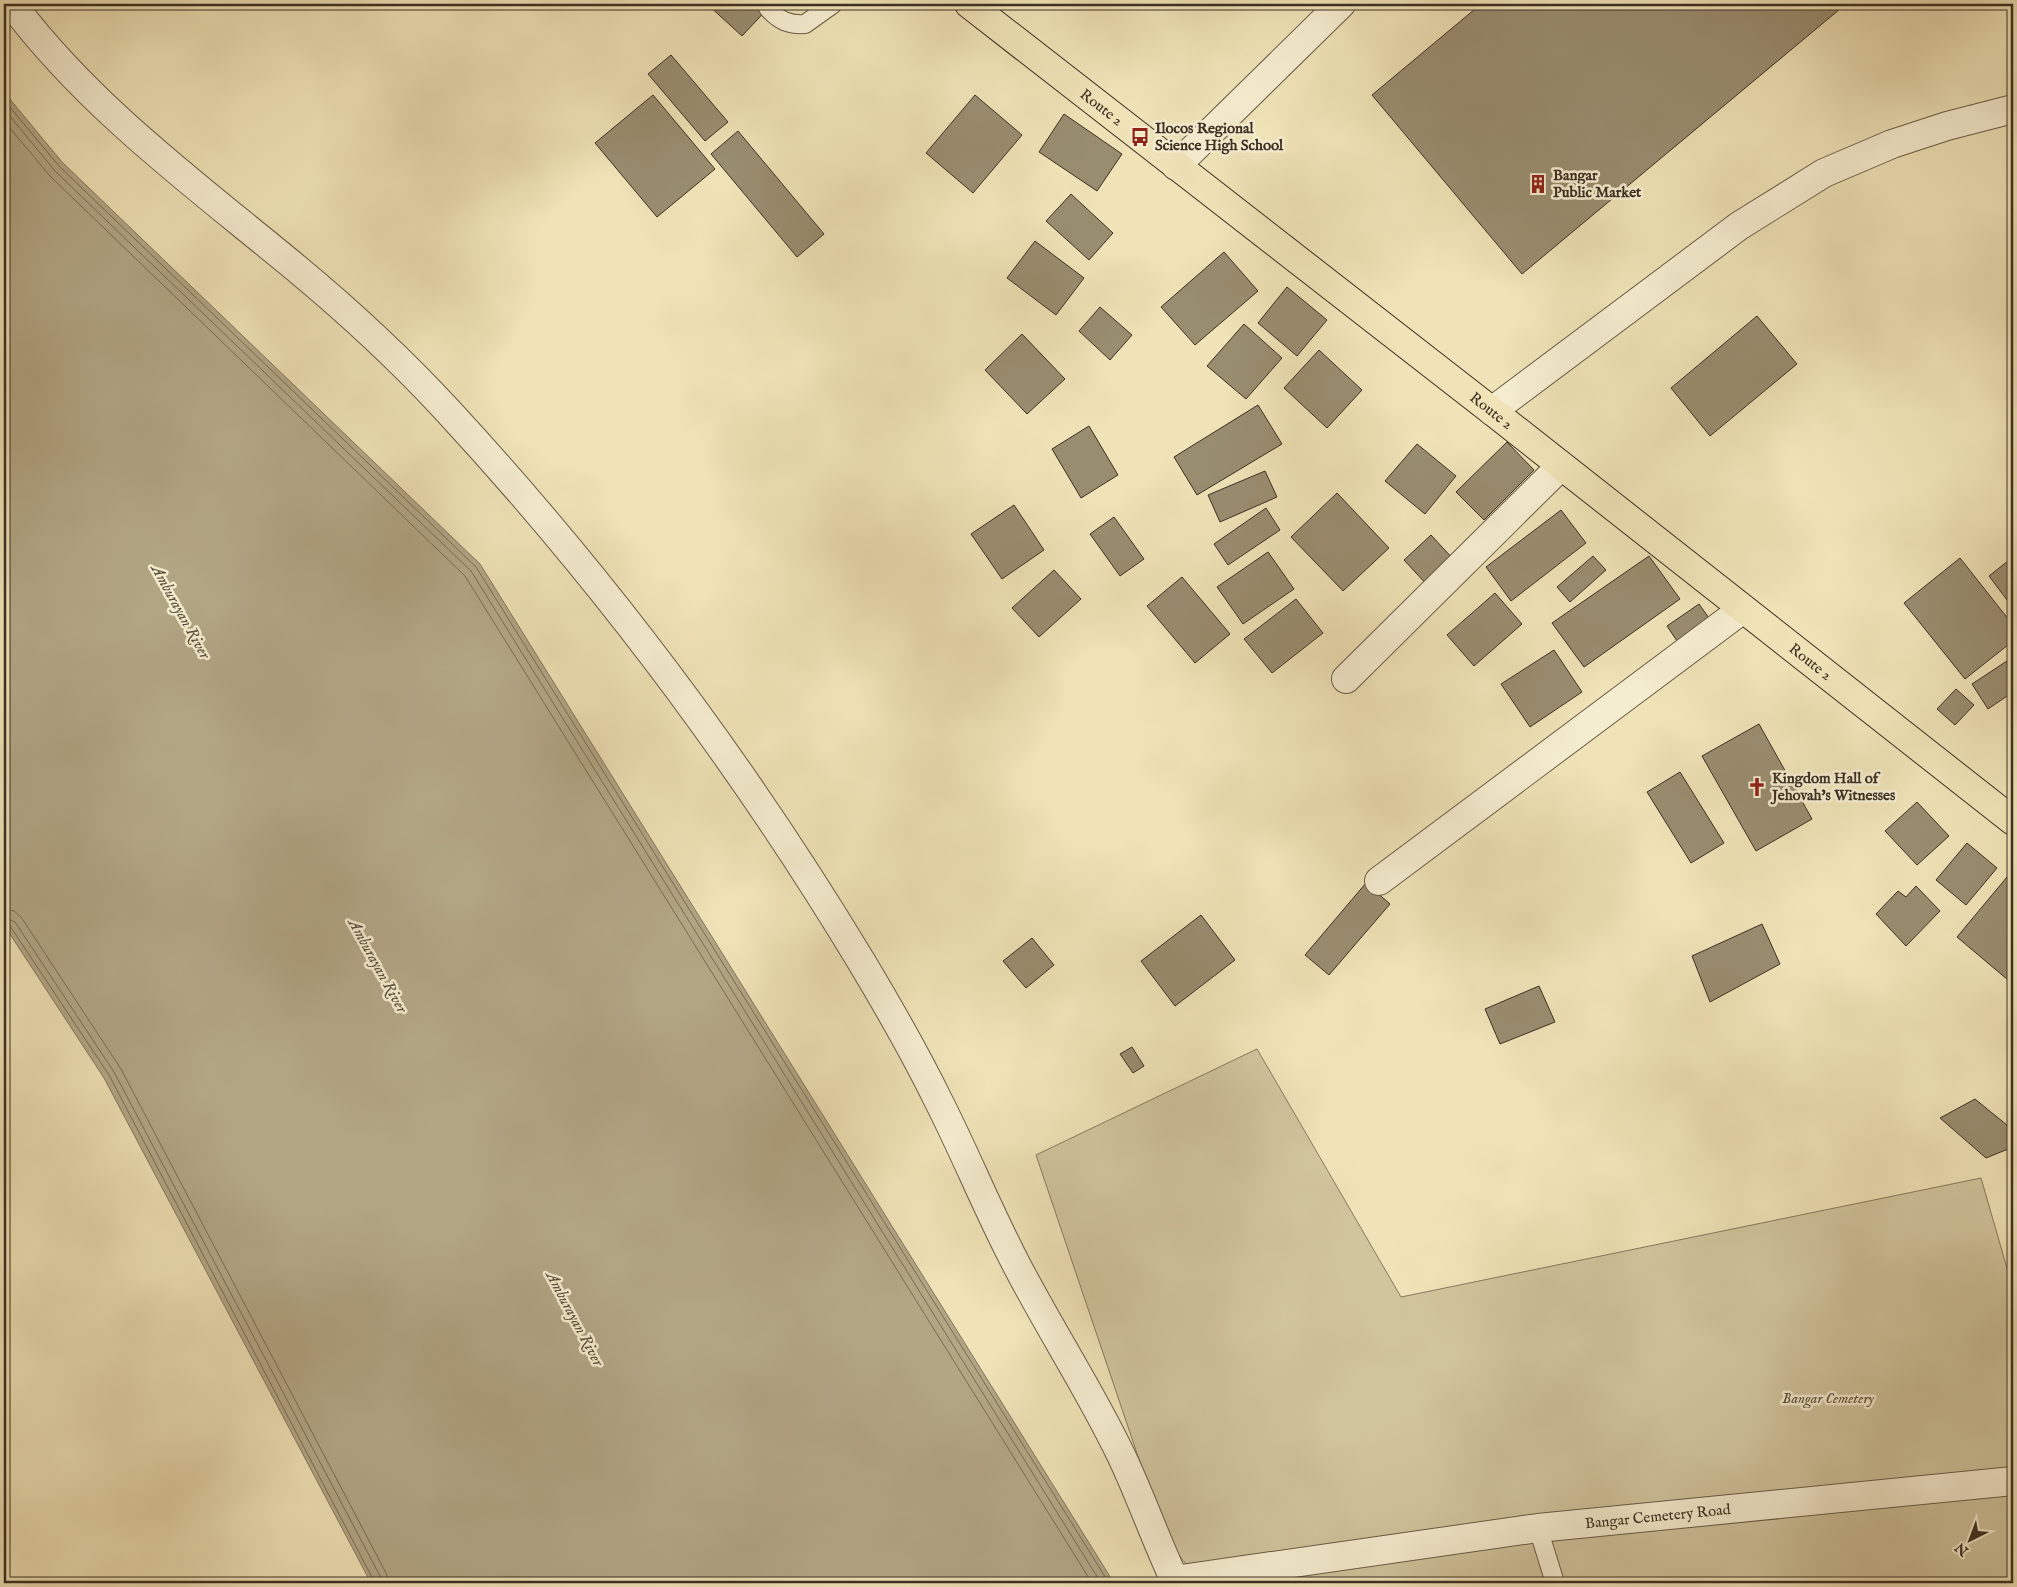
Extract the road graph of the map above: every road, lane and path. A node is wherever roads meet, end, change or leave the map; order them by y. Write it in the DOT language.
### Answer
graph roads {
  1 [pos="12,4"];
  2 [pos="833,4"];
  3 [pos="969,4"];
  4 [pos="1341,4"];
  5 [pos="768,8"];
  6 [pos="2013,109"];
  7 [pos="1176,166"];
  8 [pos="1492,410"];
  9 [pos="1561,466"];
  10 [pos="1743,609"];
  11 [pos="1346,679"];
  12 [pos="2013,821"];
  13 [pos="1379,880"];
  14 [pos="2013,1481"];
  15 [pos="1538,1528"];
  16 [pos="1175,1581"];
  17 [pos="1555,1583"];
  1 -- 16 [label="street"];
  2 -- 5 [label="lane"];
  3 -- 7 [label="highway, Route 2"];
  4 -- 7 [label="street"];
  6 -- 8 [label="street"];
  7 -- 8 [label="highway, Route 2"];
  8 -- 9 [label="highway, Route 2"];
  9 -- 10 [label="highway, Route 2"];
  9 -- 11 [label="street"];
  10 -- 12 [label="highway, Route 2"];
  10 -- 13 [label="street"];
  14 -- 15 [label="street, Bangar Cemetery Road"];
  15 -- 16 [label="street, Bangar Cemetery Road"];
  15 -- 17 [label="lane"];
}
